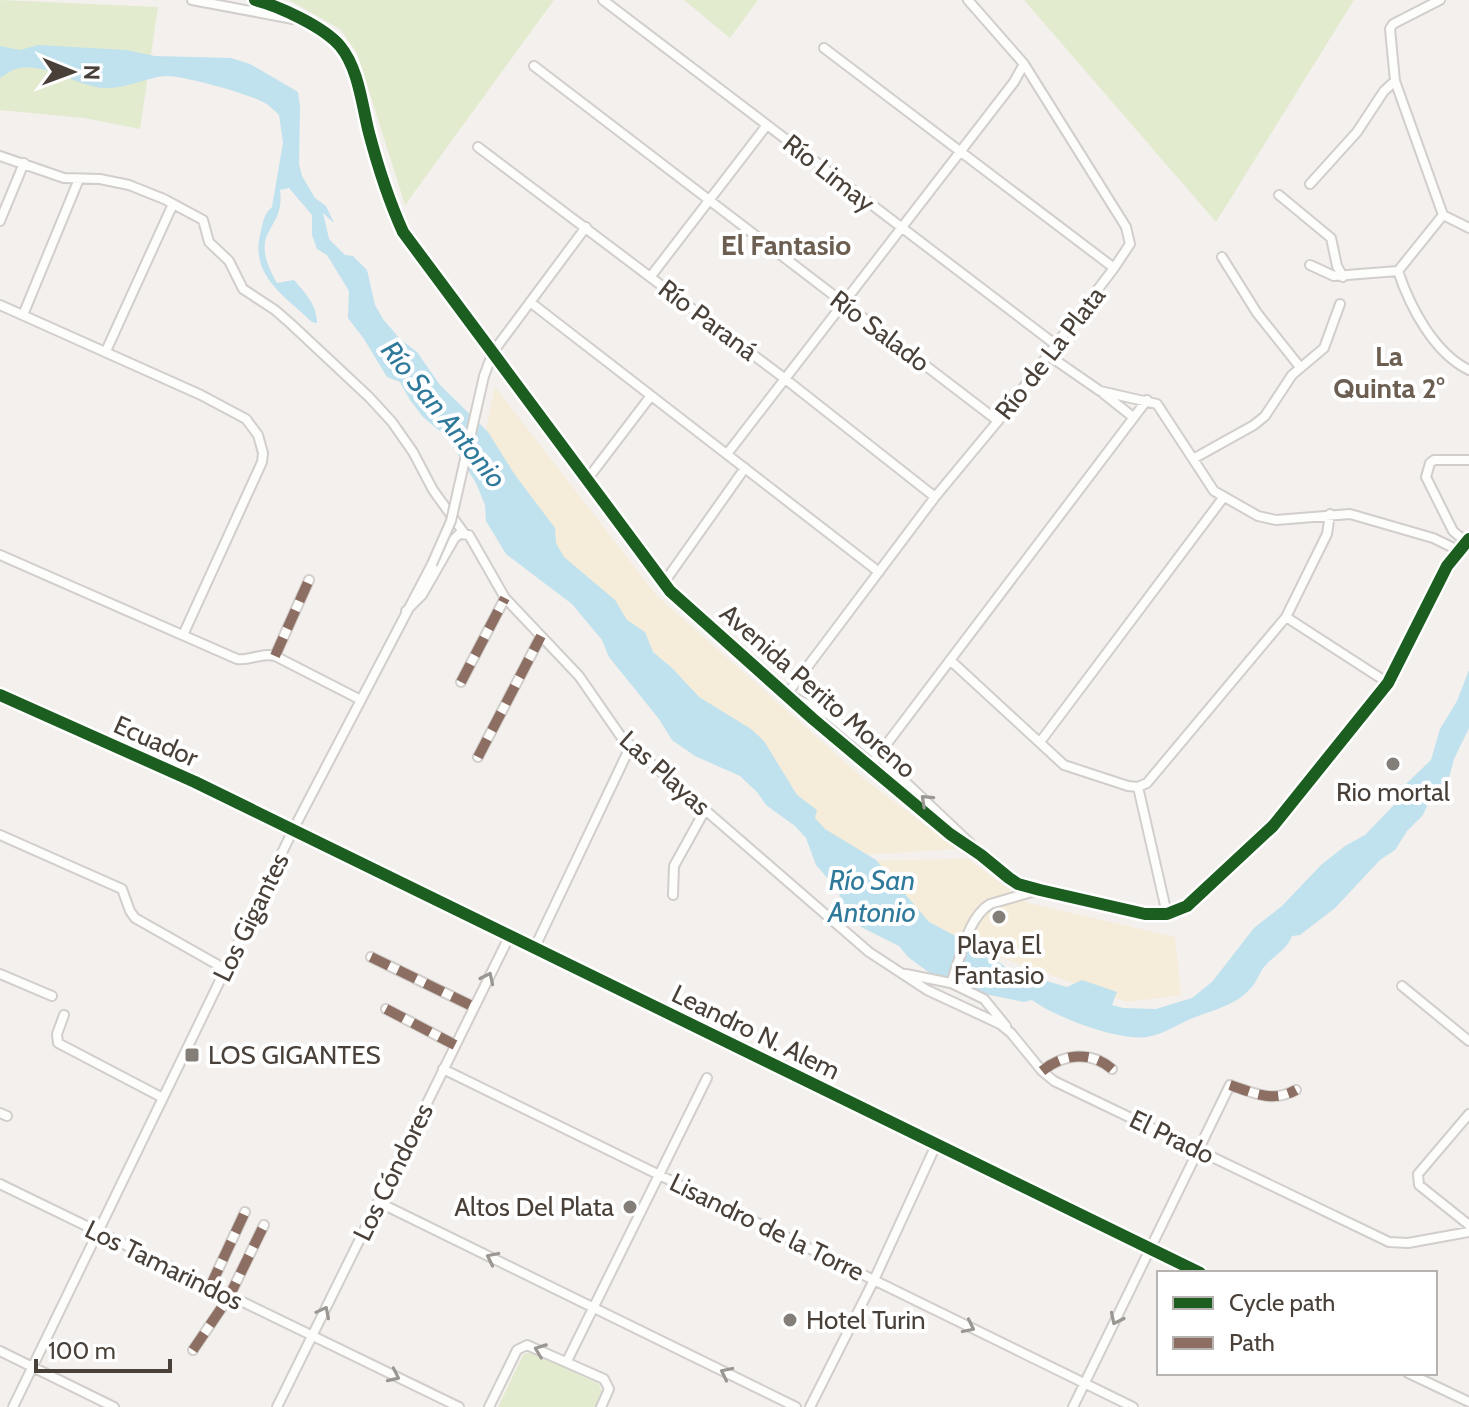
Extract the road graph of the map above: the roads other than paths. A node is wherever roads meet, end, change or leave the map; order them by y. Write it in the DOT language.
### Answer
graph roads {
  1 [pos="192,0"];
  2 [pos="255,0"];
  3 [pos="603,0"];
  4 [pos="968,0"];
  5 [pos="1440,0"];
  6 [pos="299,19"];
  7 [pos="824,48"];
  8 [pos="1024,64"];
  9 [pos="534,66"];
  10 [pos="1395,81"];
  11 [pos="767,125"];
  12 [pos="478,147"];
  13 [pos="960,150"];
  14 [pos="0,156"];
  15 [pos="24,163"];
  16 [pos="79,179"];
  17 [pos="1310,184"];
  18 [pos="1279,195"];
  19 [pos="708,201"];
  20 [pos="173,204"];
  21 [pos="1443,215"];
  22 [pos="0,221"];
  23 [pos="586,227"];
  24 [pos="900,228"];
  25 [pos="1469,228"];
  26 [pos="1222,257"];
  27 [pos="1310,265"];
  28 [pos="1114,268"];
  29 [pos="1398,271"];
  30 [pos="651,276"];
  31 [pos="1343,277"];
  32 [pos="530,302"];
  33 [pos="842,303"];
  34 [pos="1340,304"];
  35 [pos="0,305"];
  36 [pos="23,315"];
  37 [pos="1056,345"];
  38 [pos="106,351"];
  39 [pos="493,352"];
  40 [pos="1048,355"];
  41 [pos="1300,367"];
  42 [pos="1469,370"];
  43 [pos="784,378"];
  44 [pos="1100,391"];
  45 [pos="650,397"];
  46 [pos="1147,400"];
  47 [pos="1133,417"];
  48 [pos="998,421"];
  49 [pos="727,454"];
  50 [pos="1193,459"];
  51 [pos="1469,460"];
  52 [pos="745,468"];
  53 [pos="586,481"];
  54 [pos="935,497"];
  55 [pos="1223,498"];
  56 [pos="1330,514"];
  57 [pos="467,534"];
  58 [pos="1467,541"];
  59 [pos="1458,550"];
  60 [pos="0,555"];
  61 [pos="879,572"];
  62 [pos="309,580"];
  63 [pos="663,584"];
  64 [pos="505,598"];
  65 [pos="406,611"];
  66 [pos="1286,617"];
  67 [pos="183,635"];
  68 [pos="541,636"];
  69 [pos="275,656"];
  70 [pos="950,660"];
  71 [pos="461,682"];
  72 [pos="1388,683"];
  73 [pos="787,694"];
  74 [pos="0,695"];
  75 [pos="359,699"];
  76 [pos="1040,742"];
  77 [pos="631,745"];
  78 [pos="878,756"];
  79 [pos="478,757"];
  80 [pos="870,766"];
  81 [pos="1138,787"];
  82 [pos="705,810"];
  83 [pos="293,830"];
  84 [pos="0,835"];
  85 [pos="981,855"];
  86 [pos="1040,890"];
  87 [pos="673,895"];
  88 [pos="1167,914"];
  89 [pos="509,937"];
  90 [pos="534,949"];
  91 [pos="371,957"];
  92 [pos="225,969"];
  93 [pos="901,973"];
  94 [pos="0,974"];
  95 [pos="951,983"];
  96 [pos="1402,986"];
  97 [pos="52,996"];
  98 [pos="474,1007"];
  99 [pos="386,1009"];
  100 [pos="64,1015"];
  101 [pos="1011,1033"];
  102 [pos="1469,1041"];
  103 [pos="455,1045"];
  104 [pos="443,1069"];
  105 [pos="1112,1069"];
  106 [pos="1042,1071"];
  107 [pos="707,1078"];
  108 [pos="1296,1090"];
  109 [pos="163,1098"];
  110 [pos="1469,1114"];
  111 [pos="936,1145"];
  112 [pos="1199,1150"];
  113 [pos="660,1174"];
  114 [pos="0,1184"];
  115 [pos="378,1202"];
  116 [pos="245,1212"];
  117 [pos="1465,1222"];
  118 [pos="264,1225"];
  119 [pos="1456,1232"];
  120 [pos="1469,1232"];
  121 [pos="96,1233"];
  122 [pos="1151,1249"];
  123 [pos="1196,1271"];
  124 [pos="874,1280"];
  125 [pos="210,1287"];
  126 [pos="229,1297"];
  127 [pos="592,1307"];
  128 [pos="311,1337"];
  129 [pos="193,1350"];
  130 [pos="0,1351"];
  131 [pos="567,1361"];
  132 [pos="33,1368"];
  133 [pos="1412,1375"];
  134 [pos="1085,1384"];
  135 [pos="1469,1402"];
  136 [pos="13,1407"];
  137 [pos="114,1407"];
  138 [pos="277,1407"];
  139 [pos="459,1407"];
  140 [pos="489,1407"];
  141 [pos="601,1407"];
  142 [pos="796,1407"];
  143 [pos="810,1407"];
  144 [pos="1073,1407"];
  145 [pos="1133,1407"];
  1 -- 6 [label="street, Avenida Perito Moreno"];
  2 -- 6 [label="street, Avenida Perito Moreno"];
  3 -- 11 [label="street, Río Limay"];
  4 -- 8 [label="street, Río de La Plata"];
  5 -- 10 [label="street"];
  6 -- 39 [label="street, Avenida Perito Moreno"];
  7 -- 13 [label="street"];
  8 -- 13 [label="street"];
  8 -- 28 [label="street, Río de La Plata"];
  9 -- 19 [label="street, Río Salado"];
  10 -- 17 [label="street"];
  10 -- 21 [label="street"];
  11 -- 19 [label="street"];
  11 -- 24 [label="street, Río Limay"];
  12 -- 23 [label="street, Río Paraná"];
  13 -- 24 [label="street"];
  13 -- 28 [label="street"];
  14 -- 15 [label="street, Las Playas"];
  15 -- 16 [label="street, Las Playas"];
  15 -- 22 [label="street"];
  16 -- 20 [label="street, Las Playas"];
  16 -- 36 [label="street"];
  18 -- 31 [label="street"];
  19 -- 30 [label="street"];
  19 -- 33 [label="street, Río Salado"];
  20 -- 38 [label="street"];
  20 -- 57 [label="street, Las Playas"];
  21 -- 25 [label="street"];
  21 -- 29 [label="street"];
  23 -- 30 [label="street, Río Paraná"];
  23 -- 32 [label="street, Los Gigantes"];
  24 -- 33 [label="street"];
  24 -- 37 [label="street, Río Limay"];
  26 -- 41 [label="street"];
  27 -- 31 [label="street"];
  28 -- 37 [label="street, Río de La Plata"];
  29 -- 31 [label="street"];
  29 -- 42 [label="street"];
  30 -- 43 [label="street, Río Paraná"];
  32 -- 39 [label="street, Los Gigantes"];
  32 -- 45 [label="street"];
  33 -- 43 [label="street"];
  33 -- 48 [label="street, Río Salado"];
  34 -- 41 [label="street"];
  35 -- 36 [label="street"];
  36 -- 38 [label="street"];
  37 -- 40 [label="street, Río de La Plata"];
  38 -- 67 [label="street"];
  39 -- 53 [label="street, Avenida Perito Moreno"];
  39 -- 65 [label="street, Los Gigantes, bridge"];
  40 -- 44 [label="street"];
  40 -- 48 [label="street, Río de La Plata"];
  41 -- 50 [label="street"];
  43 -- 49 [label="street"];
  43 -- 54 [label="street, Río Paraná"];
  44 -- 46 [label="street"];
  44 -- 47 [label="street"];
  45 -- 49 [label="street"];
  45 -- 53 [label="street"];
  46 -- 47 [label="street"];
  46 -- 50 [label="street"];
  47 -- 70 [label="street"];
  48 -- 54 [label="street, Río de La Plata"];
  49 -- 52 [label="street"];
  50 -- 55 [label="street"];
  51 -- 58 [label="street"];
  52 -- 61 [label="street"];
  52 -- 63 [label="street"];
  53 -- 63 [label="street, Avenida Perito Moreno"];
  54 -- 61 [label="street, Río de La Plata"];
  55 -- 56 [label="street"];
  55 -- 76 [label="street"];
  56 -- 59 [label="street"];
  56 -- 66 [label="street"];
  57 -- 64 [label="street, Las Playas"];
  57 -- 65 [label="street"];
  58 -- 59 [label="street"];
  59 -- 72 [label="street"];
  60 -- 67 [label="street"];
  61 -- 73 [label="street, Río de La Plata"];
  62 -- 69 [label="street"];
  63 -- 73 [label="street, Avenida Perito Moreno"];
  64 -- 68 [label="street, Las Playas"];
  64 -- 71 [label="street"];
  65 -- 75 [label="street, Los Gigantes"];
  66 -- 72 [label="street"];
  66 -- 81 [label="street"];
  67 -- 69 [label="street"];
  68 -- 77 [label="street, Las Playas"];
  68 -- 79 [label="street"];
  69 -- 75 [label="street"];
  70 -- 76 [label="street"];
  70 -- 78 [label="street"];
  72 -- 88 [label="street"];
  73 -- 78 [label="street, Avenida Perito Moreno"];
  73 -- 80 [label="street, Avenida Perito Moreno"];
  74 -- 83 [label="street, Ecuador"];
  75 -- 83 [label="street, Los Gigantes"];
  76 -- 81 [label="street"];
  77 -- 82 [label="street, Las Playas"];
  77 -- 90 [label="street"];
  78 -- 80 [label="street"];
  85 -- 78 [label="street, Avenida Perito Moreno, one-way"];
  80 -- 85 [label="street, Avenida Perito Moreno"];
  81 -- 88 [label="street"];
  82 -- 87 [label="street"];
  82 -- 93 [label="street, Las Playas"];
  83 -- 89 [label="street, Leandro N. Alem"];
  83 -- 92 [label="street, Los Gigantes"];
  84 -- 92 [label="street"];
  85 -- 86 [label="street, Avenida Perito Moreno"];
  86 -- 88 [label="street, Avenida Perito Moreno"];
  86 -- 95 [label="street"];
  89 -- 90 [label="street, Leandro N. Alem"];
  98 -- 89 [label="street, Los Cóndores, one-way"];
  90 -- 111 [label="street, Leandro N. Alem"];
  91 -- 98 [label="street"];
  92 -- 109 [label="street, Los Gigantes"];
  93 -- 95 [label="street"];
  93 -- 101 [label="street, El Prado"];
  94 -- 97 [label="street"];
  95 -- 101 [label="street"];
  96 -- 102 [label="street"];
  98 -- 103 [label="street, Los Cóndores"];
  99 -- 103 [label="street"];
  100 -- 109 [label="street"];
  101 -- 106 [label="street, El Prado"];
  103 -- 104 [label="street, Los Cóndores"];
  104 -- 113 [label="street, Lisandro de la Torre"];
  104 -- 115 [label="street, Los Cóndores"];
  105 -- 106 [label="street"];
  106 -- 112 [label="street, El Prado"];
  107 -- 113 [label="street"];
  108 -- 112 [label="street"];
  109 -- 121 [label="street, Los Gigantes"];
  110 -- 117 [label="street"];
  111 -- 122 [label="street, Leandro N. Alem"];
  111 -- 124 [label="street"];
  112 -- 119 [label="street, El Prado"];
  112 -- 122 [label="street"];
  113 -- 124 [label="street, Lisandro de la Torre"];
  113 -- 127 [label="street"];
  114 -- 121 [label="street, Los Tamarindos"];
  127 -- 115 [label="street, one-way"];
  128 -- 115 [label="street, Los Cóndores, one-way"];
  116 -- 125 [label="street"];
  117 -- 119 [label="street"];
  118 -- 126 [label="street"];
  119 -- 120 [label="street, El Prado"];
  121 -- 125 [label="street, Los Tamarindos"];
  121 -- 132 [label="street, Los Gigantes"];
  122 -- 123 [label="street, Leandro N. Alem"];
  122 -- 134 [label="street, one-way"];
  124 -- 134 [label="street, Lisandro de la Torre, one-way"];
  124 -- 143 [label="street"];
  125 -- 126 [label="street, Los Tamarindos"];
  126 -- 128 [label="street, Los Tamarindos"];
  126 -- 129 [label="street"];
  127 -- 131 [label="street"];
  142 -- 127 [label="street, one-way"];
  128 -- 138 [label="street, Los Cóndores"];
  128 -- 139 [label="street, Los Tamarindos, one-way"];
  130 -- 132 [label="street"];
  131 -- 140 [label="street, one-way"];
  131 -- 141 [label="street"];
  132 -- 136 [label="street, Los Gigantes"];
  132 -- 137 [label="street"];
  133 -- 135 [label="street"];
  134 -- 144 [label="street"];
  134 -- 145 [label="street, Lisandro de la Torre"];
}
